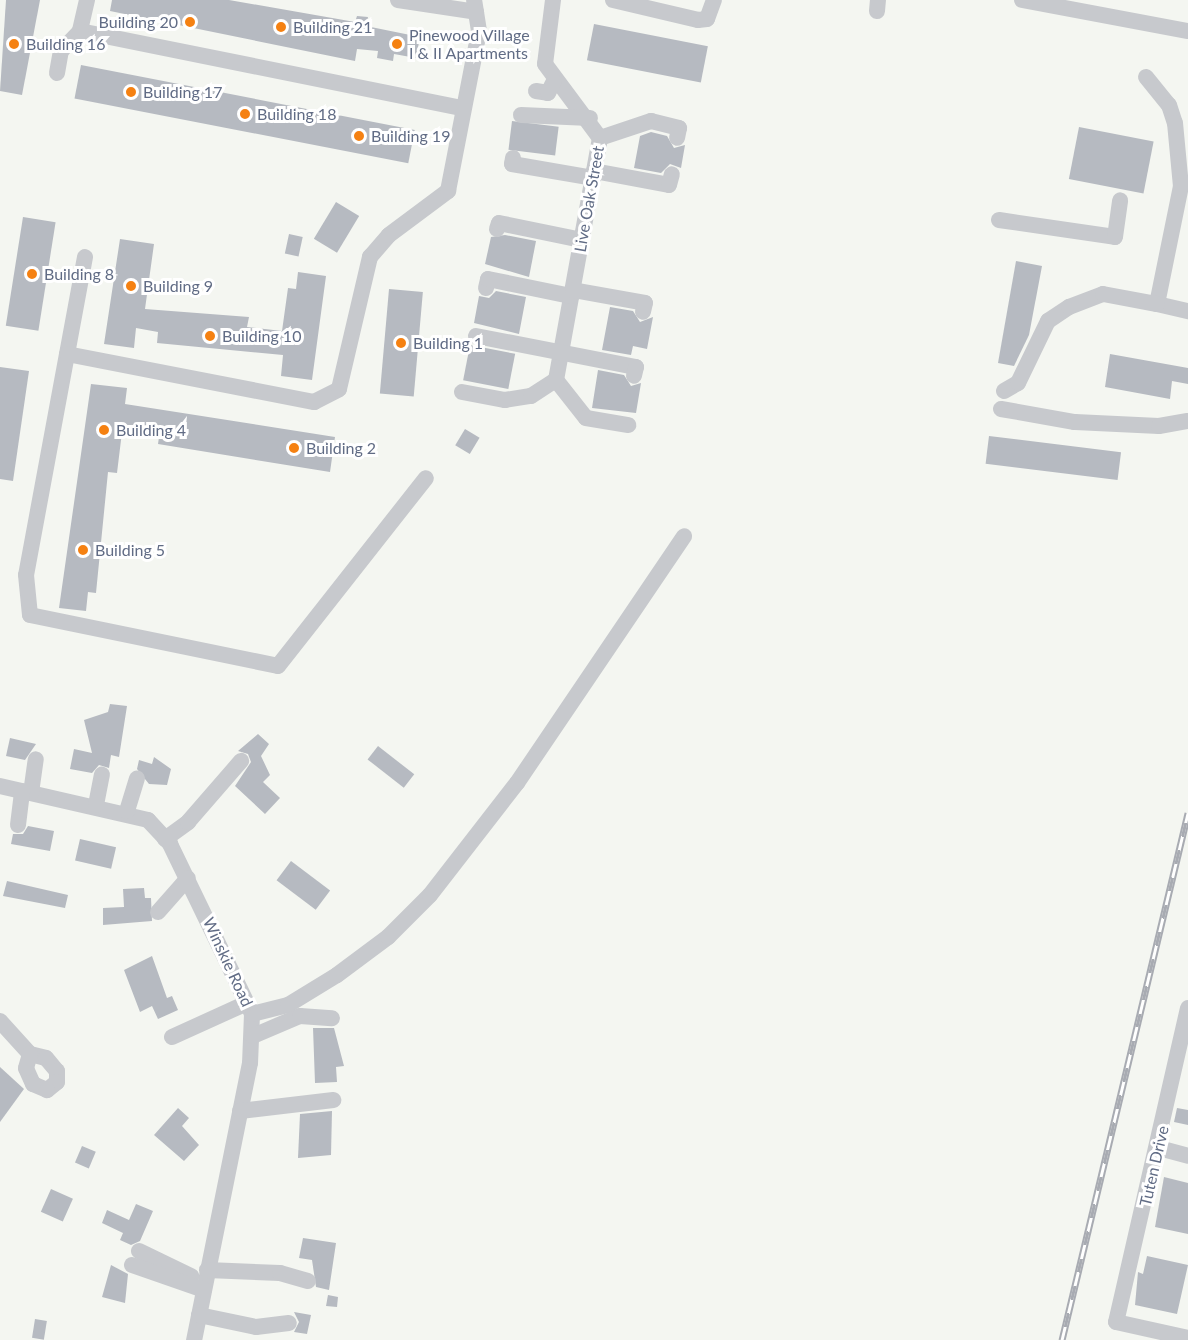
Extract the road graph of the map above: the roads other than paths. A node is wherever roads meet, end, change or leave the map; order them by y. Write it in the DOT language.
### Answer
graph roads {
  1 [pos="87,0"];
  2 [pos="398,0"];
  3 [pos="553,0"];
  4 [pos="613,0"];
  5 [pos="714,0"];
  6 [pos="1022,0"];
  7 [pos="475,6"];
  8 [pos="80,31"];
  9 [pos="1188,31"];
  10 [pos="57,73"];
  11 [pos="1146,77"];
  12 [pos="554,81"];
  13 [pos="536,91"];
  14 [pos="463,108"];
  15 [pos="521,115"];
  16 [pos="590,118"];
  17 [pos="600,138"];
  18 [pos="677,138"];
  19 [pos="513,158"];
  20 [pos="672,174"];
  21 [pos="593,175"];
  22 [pos="1120,200"];
  23 [pos="999,220"];
  24 [pos="497,230"];
  25 [pos="582,240"];
  26 [pos="85,257"];
  27 [pos="488,279"];
  28 [pos="572,293"];
  29 [pos="1157,304"];
  30 [pos="1188,311"];
  31 [pos="643,312"];
  32 [pos="476,336"];
  33 [pos="562,351"];
  34 [pos="67,354"];
  35 [pos="636,366"];
  36 [pos="556,380"];
  37 [pos="1004,391"];
  38 [pos="462,392"];
  39 [pos="1001,409"];
  40 [pos="1188,421"];
  41 [pos="628,425"];
  42 [pos="426,478"];
  43 [pos="684,536"];
  44 [pos="36,759"];
  45 [pos="241,761"];
  46 [pos="102,775"];
  47 [pos="137,779"];
  48 [pos="0,786"];
  49 [pos="26,792"];
  50 [pos="96,805"];
  51 [pos="127,812"];
  52 [pos="18,825"];
  53 [pos="165,839"];
  54 [pos="188,878"];
  55 [pos="158,912"];
  56 [pos="1188,1008"];
  57 [pos="249,1009"];
  58 [pos="332,1018"];
  59 [pos="0,1021"];
  60 [pos="253,1036"];
  61 [pos="172,1037"];
  62 [pos="30,1054"];
  63 [pos="333,1100"];
  64 [pos="240,1111"];
  65 [pos="1159,1148"];
  66 [pos="1188,1156"];
  67 [pos="135,1258"];
  68 [pos="205,1281"];
  69 [pos="308,1281"];
  70 [pos="199,1315"];
  71 [pos="289,1323"];
  72 [pos="1119,1329"];
  73 [pos="254,1333"];
  74 [pos="1160,1336"];
  75 [pos="1188,1338"];
  76 [pos="194,1340"];
  1 -- 8 [label="street"];
  2 -- 7 [label="street"];
  3 -- 12 [label="street, Live Oak Street"];
  4 -- 5 [label="street"];
  6 -- 9 [label="street"];
  7 -- 14 [label="street"];
  8 -- 10 [label="street"];
  8 -- 14 [label="street"];
  11 -- 29 [label="street"];
  12 -- 13 [label="street"];
  12 -- 16 [label="street, Live Oak Street"];
  14 -- 34 [label="street"];
  15 -- 16 [label="street"];
  16 -- 17 [label="street, Live Oak Street"];
  17 -- 18 [label="street"];
  17 -- 21 [label="street, Live Oak Street"];
  19 -- 21 [label="street"];
  20 -- 21 [label="street"];
  21 -- 25 [label="street, Live Oak Street"];
  22 -- 23 [label="street"];
  24 -- 25 [label="street"];
  25 -- 28 [label="street, Live Oak Street"];
  26 -- 34 [label="street"];
  27 -- 28 [label="street"];
  28 -- 31 [label="street"];
  28 -- 33 [label="street, Live Oak Street"];
  29 -- 30 [label="street"];
  29 -- 37 [label="street"];
  32 -- 33 [label="street"];
  33 -- 35 [label="street"];
  33 -- 36 [label="street, Live Oak Street"];
  34 -- 42 [label="street"];
  36 -- 38 [label="street"];
  36 -- 41 [label="street"];
  39 -- 40 [label="street"];
  43 -- 57 [label="street"];
  44 -- 49 [label="street"];
  45 -- 53 [label="street"];
  46 -- 50 [label="street"];
  47 -- 51 [label="street"];
  48 -- 49 [label="street, Winskie Road"];
  49 -- 50 [label="street, Winskie Road"];
  49 -- 52 [label="street"];
  50 -- 51 [label="street, Winskie Road"];
  51 -- 53 [label="street, Winskie Road"];
  53 -- 54 [label="street, Winskie Road"];
  54 -- 55 [label="street"];
  54 -- 57 [label="street, Winskie Road"];
  56 -- 65 [label="street, Tuten Drive"];
  57 -- 60 [label="street, Winskie Road"];
  57 -- 61 [label="street"];
  58 -- 60 [label="street"];
  59 -- 62 [label="street"];
  60 -- 64 [label="street, Winskie Road"];
  63 -- 64 [label="street"];
  64 -- 68 [label="street, Winskie Road"];
  65 -- 66 [label="street"];
  65 -- 72 [label="street, Tuten Drive"];
  67 -- 68 [label="street"];
  68 -- 69 [label="street"];
  68 -- 70 [label="street, Winskie Road"];
  70 -- 73 [label="street"];
  70 -- 76 [label="street, Winskie Road"];
  71 -- 73 [label="street"];
  72 -- 74 [label="street"];
  74 -- 75 [label="street"];
}
